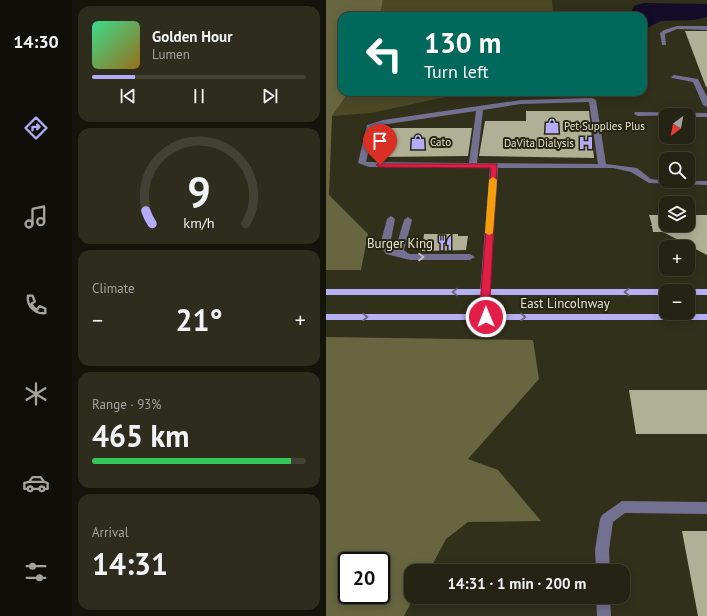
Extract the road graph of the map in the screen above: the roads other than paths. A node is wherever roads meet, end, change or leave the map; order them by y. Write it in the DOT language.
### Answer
graph roads {
  1 [pos="707,28"];
  2 [pos="664,44"];
  3 [pos="674,77"];
  4 [pos="707,105"];
  5 [pos="480,108"];
  6 [pos="638,114"];
  7 [pos="707,115"];
  8 [pos="473,166"];
  9 [pos="494,166"];
  10 [pos="602,166"];
  11 [pos="707,183"];
  12 [pos="391,220"];
  13 [pos="408,220"];
  14 [pos="406,256"];
  15 [pos="470,257"];
  16 [pos="326,292"];
  17 [pos="485,292"];
  18 [pos="659,292"];
  19 [pos="695,292"];
  20 [pos="707,292"];
  21 [pos="326,317"];
  22 [pos="486,317"];
  23 [pos="707,317"];
  24 [pos="707,508"];
  25 [pos="603,564"];
  26 [pos="604,604"];
  27 [pos="604,616"];
  1 -- 2 [label="lane"];
  3 -- 4 [label="lane"];
  5 -- 8 [label="lane"];
  5 -- 8 [label="lane"];
  5 -- 10 [label="lane"];
  6 -- 7 [label="lane"];
  8 -- 9 [label="lane"];
  9 -- 10 [label="lane"];
  9 -- 17 [label="lane"];
  10 -- 11 [label="lane"];
  12 -- 14 [label="lane"];
  13 -- 14 [label="lane"];
  14 -- 15 [label="lane, one-way"];
  17 -- 16 [label="main road, East Lincolnway, one-way"];
  18 -- 17 [label="main road, East Lincolnway, one-way"];
  17 -- 22 [label="lane"];
  19 -- 20 [label="main road"];
  21 -- 22 [label="main road, East Lincolnway, one-way"];
  22 -- 23 [label="main road, East Lincolnway, one-way"];
  24 -- 25 [label="lane"];
  26 -- 27 [label="lane"];
}
